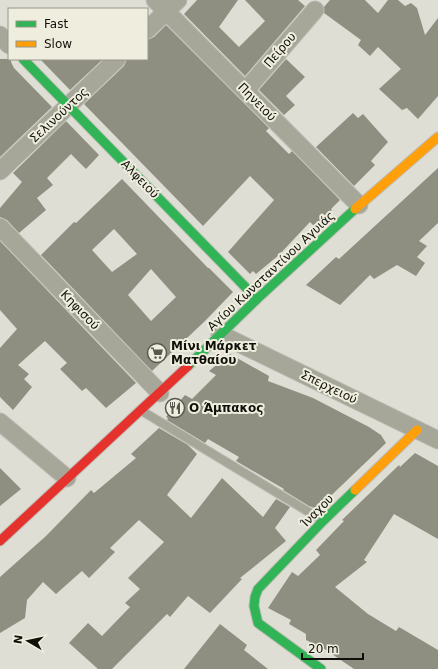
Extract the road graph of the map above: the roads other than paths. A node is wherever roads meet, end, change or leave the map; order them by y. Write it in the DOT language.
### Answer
graph roads {
  1 [pos="167,4"];
  2 [pos="315,10"];
  3 [pos="148,29"];
  4 [pos="0,36"];
  5 [pos="8,44"];
  6 [pos="24,60"];
  7 [pos="116,60"];
  8 [pos="246,90"];
  9 [pos="69,106"];
  10 [pos="438,137"];
  11 [pos="0,170"];
  12 [pos="359,205"];
  13 [pos="0,227"];
  14 [pos="257,299"];
  15 [pos="220,334"];
  16 [pos="160,393"];
  17 [pos="141,411"];
  18 [pos="0,422"];
  19 [pos="417,430"];
  20 [pos="438,440"];
  21 [pos="67,478"];
  22 [pos="323,521"];
  23 [pos="0,541"];
  24 [pos="321,669"];
  1 -- 3 [label="street"];
  1 -- 8 [label="street, Πηνειού"];
  2 -- 8 [label="street, Πείρου"];
  4 -- 5 [label="street"];
  6 -- 9 [label="street, Αλφειού"];
  7 -- 9 [label="street, Σελινούντος"];
  8 -- 12 [label="street, Πηνειού"];
  9 -- 11 [label="street, Σελινούντος"];
  9 -- 14 [label="street, Αλφειού"];
  10 -- 12 [label="street, Αγίου Κωνσταντίνου Αγυιάς"];
  12 -- 14 [label="street, Αγίου Κωνσταντίνου Αγυιάς"];
  13 -- 16 [label="street, Κηφισού"];
  14 -- 15 [label="street, Αγίου Κωνσταντίνου Αγυιάς"];
  15 -- 16 [label="street, Αγίου Κωνσταντίνου Αγυιάς"];
  15 -- 19 [label="street, Σπερχειού"];
  16 -- 17 [label="street, Αγίου Κωνσταντίνου Αγυιάς"];
  17 -- 21 [label="street, Αγίου Κωνσταντίνου Αγυιάς"];
  17 -- 22 [label="lane"];
  18 -- 21 [label="street"];
  19 -- 20 [label="street, Σπερχειού"];
  19 -- 22 [label="street, Ίναχου"];
  21 -- 23 [label="street, Αγίου Κωνσταντίνου Αγυιάς"];
  22 -- 24 [label="street, Ίναχου"];
}
